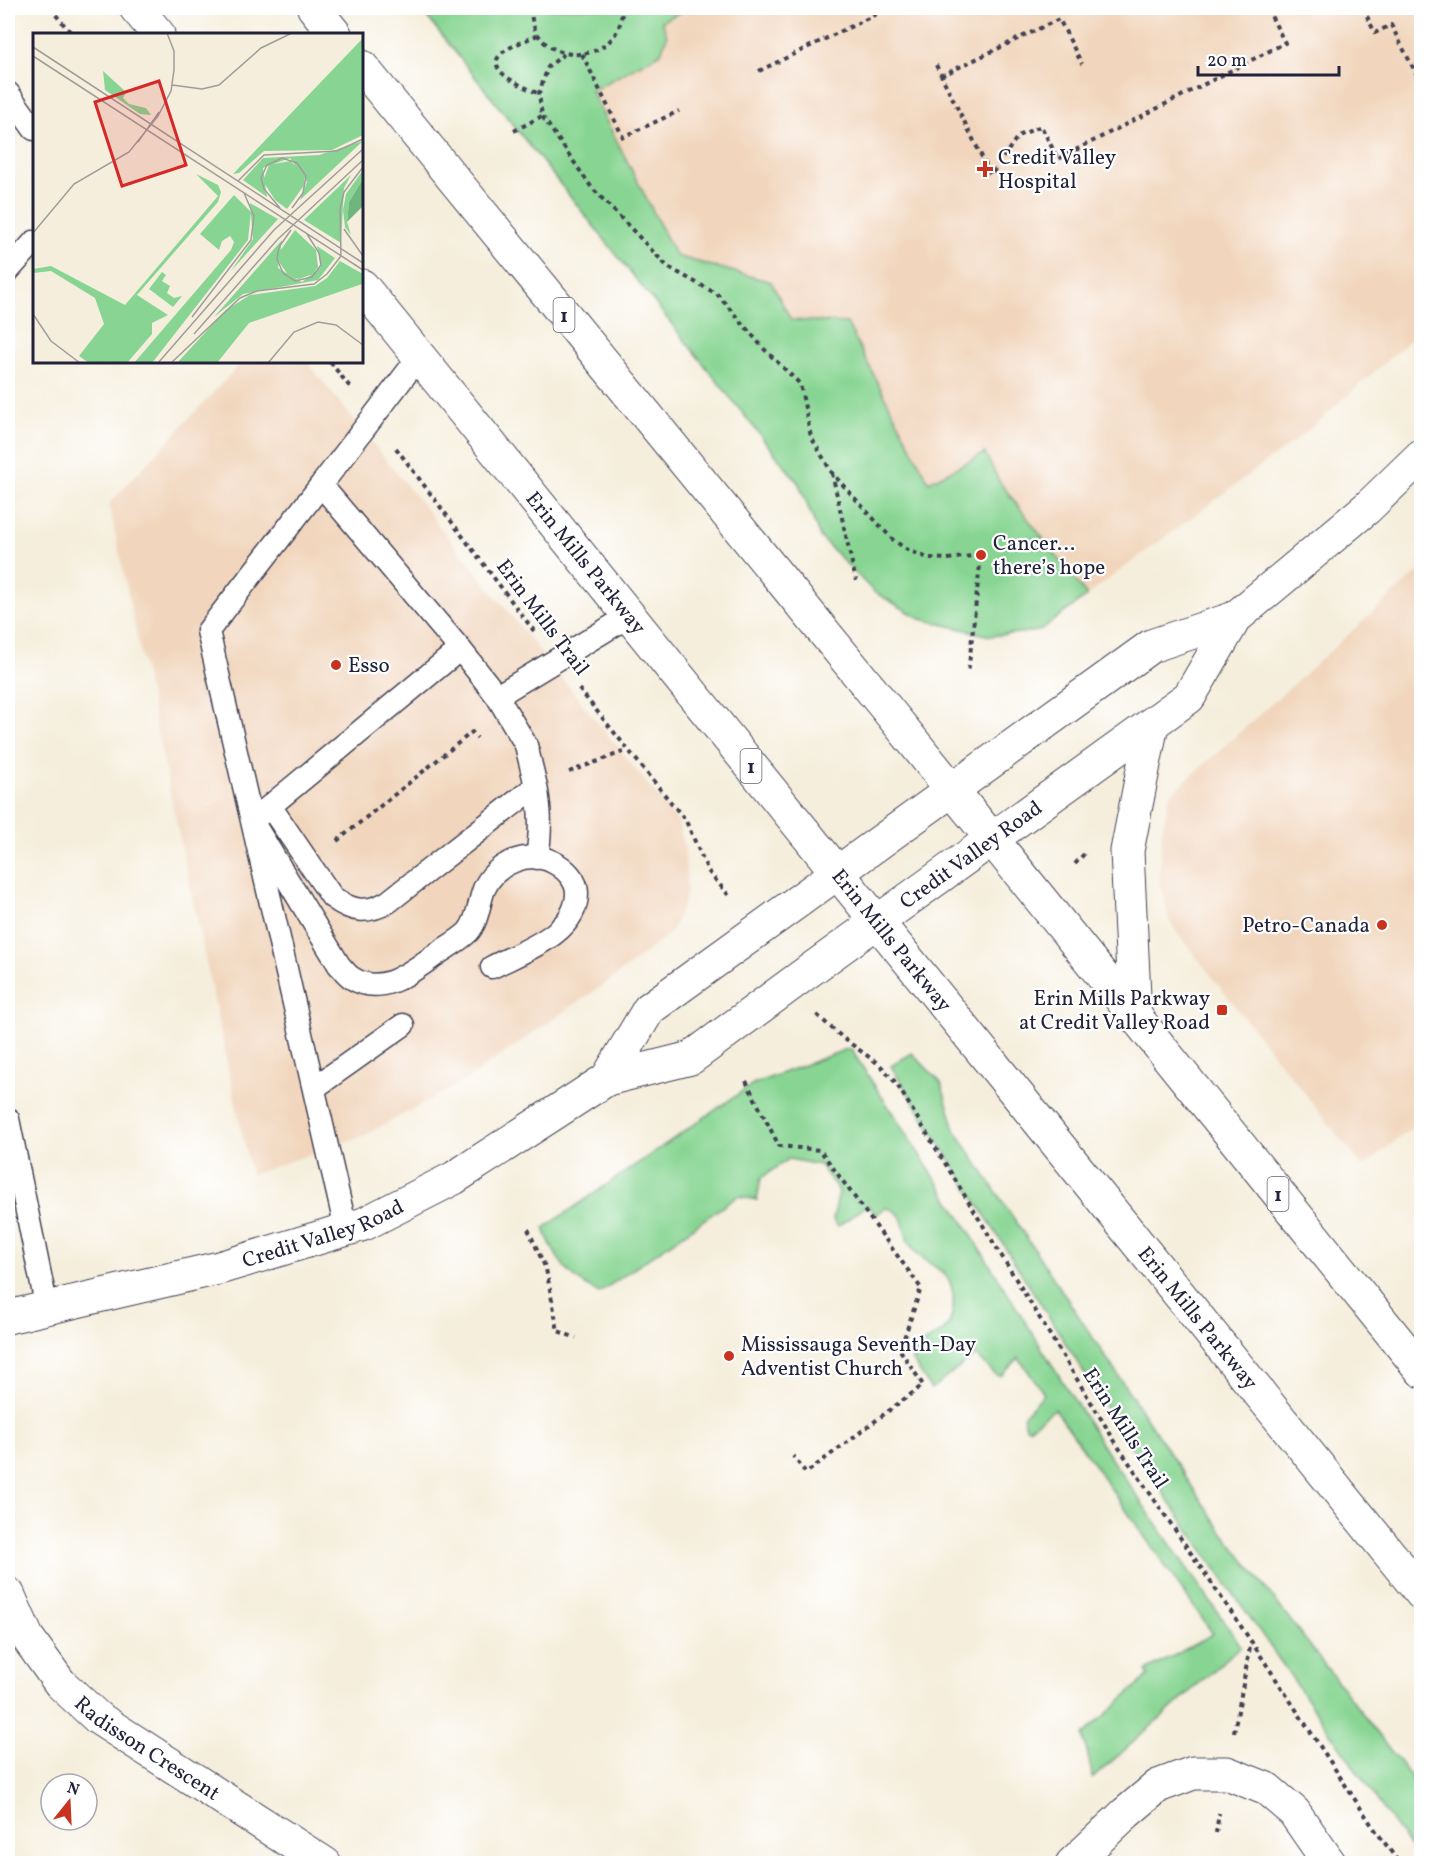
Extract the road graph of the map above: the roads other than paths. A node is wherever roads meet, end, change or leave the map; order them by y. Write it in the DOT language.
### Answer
graph roads {
  1 [pos="136,8"];
  2 [pos="314,8"];
  3 [pos="325,8"];
  4 [pos="157,33"];
  5 [pos="336,33"];
  6 [pos="337,33"];
  7 [pos="363,68"];
  8 [pos="8,93"];
  9 [pos="33,128"];
  10 [pos="33,243"];
  11 [pos="8,271"];
  12 [pos="363,287"];
  13 [pos="419,357"];
  14 [pos="1422,455"];
  15 [pos="321,485"];
  16 [pos="629,616"];
  17 [pos="1235,618"];
  18 [pos="460,649"];
  19 [pos="497,696"];
  20 [pos="1152,724"];
  21 [pos="535,782"];
  22 [pos="951,790"];
  23 [pos="270,806"];
  24 [pos="252,821"];
  25 [pos="992,840"];
  26 [pos="537,858"];
  27 [pos="837,872"];
  28 [pos="878,922"];
  29 [pos="492,967"];
  30 [pos="1135,1017"];
  31 [pos="403,1025"];
  32 [pos="607,1079"];
  33 [pos="314,1088"];
  34 [pos="8,1119"];
  35 [pos="346,1229"];
  36 [pos="47,1309"];
  37 [pos="8,1317"];
  38 [pos="1422,1371"];
  39 [pos="8,1594"];
  40 [pos="1422,1594"];
  41 [pos="326,1863"];
  42 [pos="1072,1863"];
  43 [pos="1330,1863"];
  1 -- 4 [label="street"];
  2 -- 5 [label="street"];
  3 -- 6 [label="lane"];
  7 -- 22 [label="street, 1"];
  8 -- 9 [label="lane"];
  10 -- 11 [label="lane"];
  12 -- 13 [label="street, Erin Mills Parkway / 1"];
  13 -- 15 [label="lane"];
  13 -- 16 [label="street, Erin Mills Parkway / 1"];
  14 -- 17 [label="street, Credit Valley Road"];
  15 -- 18 [label="lane"];
  15 -- 24 [label="lane"];
  16 -- 19 [label="lane"];
  16 -- 27 [label="street, Erin Mills Parkway / 1"];
  17 -- 20 [label="street, Credit Valley Road"];
  17 -- 22 [label="street, Credit Valley Road"];
  18 -- 19 [label="lane"];
  18 -- 23 [label="lane"];
  19 -- 21 [label="lane"];
  20 -- 25 [label="street, Credit Valley Road"];
  20 -- 30 [label="street"];
  21 -- 23 [label="lane"];
  21 -- 26 [label="lane"];
  22 -- 25 [label="street, 1"];
  22 -- 27 [label="street, Credit Valley Road"];
  23 -- 24 [label="lane"];
  24 -- 26 [label="lane"];
  24 -- 33 [label="lane"];
  25 -- 28 [label="street, Credit Valley Road"];
  25 -- 30 [label="street, 1"];
  26 -- 29 [label="lane"];
  27 -- 28 [label="street, Erin Mills Parkway / 1"];
  27 -- 32 [label="street, Credit Valley Road"];
  28 -- 32 [label="street, Credit Valley Road"];
  28 -- 40 [label="street, Erin Mills Parkway / 1"];
  30 -- 38 [label="street, 1"];
  31 -- 33 [label="lane"];
  32 -- 35 [label="street, Credit Valley Road"];
  33 -- 35 [label="lane"];
  34 -- 36 [label="lane"];
  35 -- 36 [label="street, Credit Valley Road"];
  36 -- 37 [label="street, Credit Valley Road"];
  39 -- 41 [label="street, Radisson Crescent"];
  42 -- 43 [label="street"];
}
